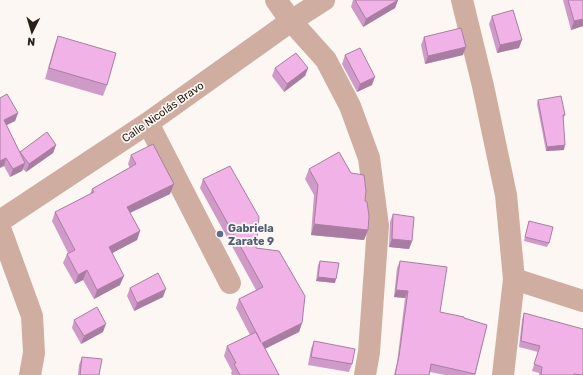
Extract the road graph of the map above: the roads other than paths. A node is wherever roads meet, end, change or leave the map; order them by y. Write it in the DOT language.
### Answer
graph roads {
  1 [pos="276,0"];
  2 [pos="324,0"];
  3 [pos="462,0"];
  4 [pos="291,21"];
  5 [pos="148,123"];
  6 [pos="0,221"];
  7 [pos="0,228"];
  8 [pos="514,279"];
  9 [pos="230,283"];
  10 [pos="583,301"];
  11 [pos="30,375"];
  12 [pos="365,375"];
  13 [pos="503,375"];
  1 -- 4 [label="street"];
  2 -- 4 [label="street, Calle Nicolás Bravo"];
  3 -- 8 [label="street"];
  4 -- 5 [label="street, Calle Nicolás Bravo"];
  4 -- 12 [label="street"];
  5 -- 6 [label="street, Calle Nicolás Bravo"];
  5 -- 9 [label="street"];
  7 -- 11 [label="street"];
  8 -- 10 [label="street"];
  8 -- 13 [label="street"];
}
